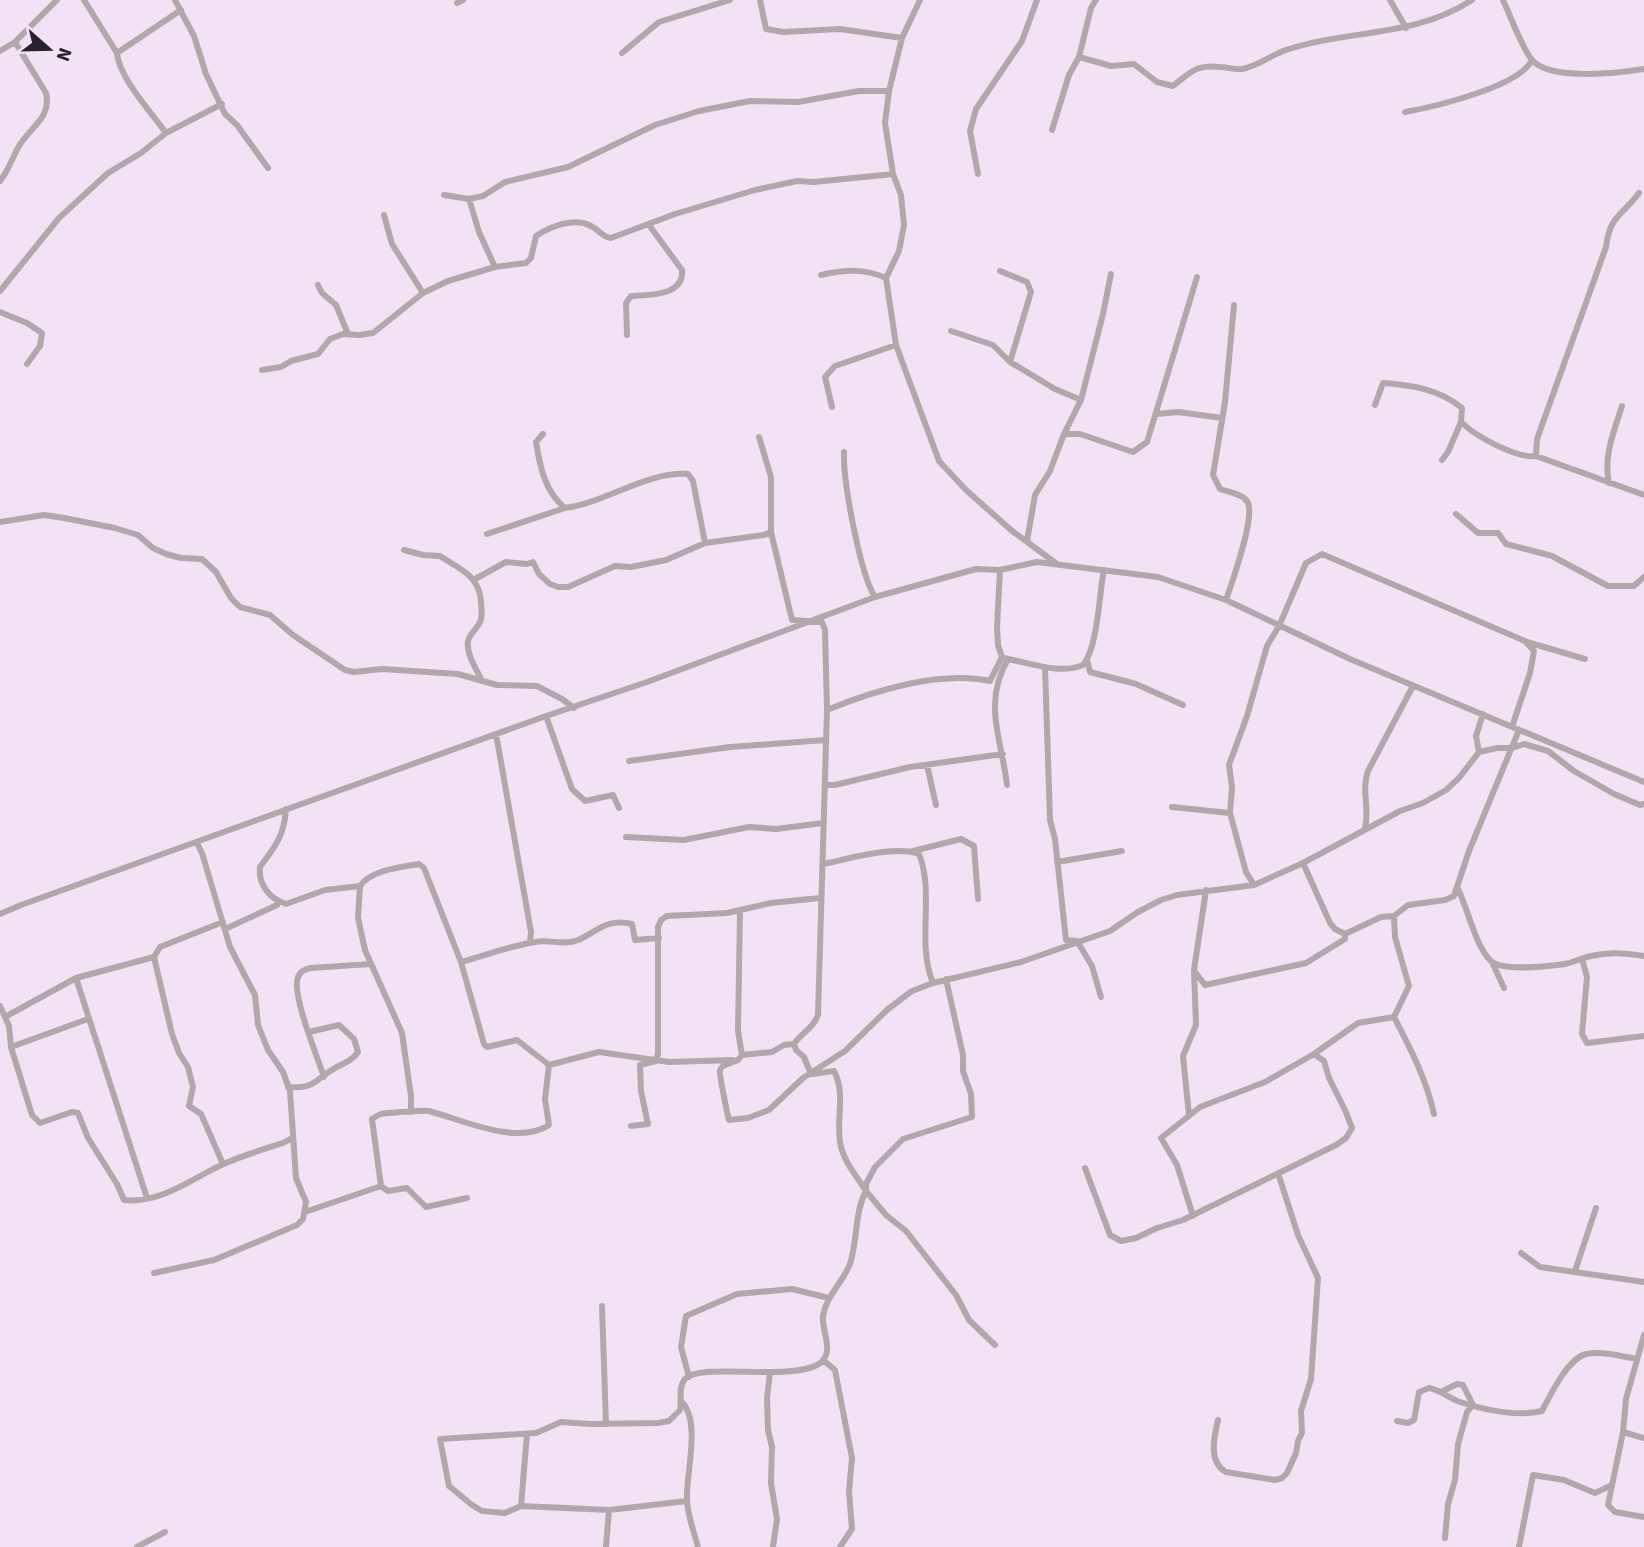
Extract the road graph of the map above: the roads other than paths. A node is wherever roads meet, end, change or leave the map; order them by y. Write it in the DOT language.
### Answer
graph roads {
  1 [pos="57,0"];
  2 [pos="84,0"];
  3 [pos="175,0"];
  4 [pos="730,0"];
  5 [pos="760,0"];
  6 [pos="920,0"];
  7 [pos="1037,0"];
  8 [pos="1096,0"];
  9 [pos="1390,0"];
  10 [pos="1472,0"];
  11 [pos="1503,0"];
  12 [pos="181,9"];
  13 [pos="1406,28"];
  14 [pos="902,38"];
  15 [pos="15,42"];
  16 [pos="0,51"];
  17 [pos="117,53"];
  18 [pos="622,53"];
  19 [pos="1079,57"];
  20 [pos="1532,60"];
  21 [pos="1644,69"];
  22 [pos="889,90"];
  23 [pos="222,104"];
  24 [pos="1405,112"];
  25 [pos="1052,130"];
  26 [pos="166,133"];
  27 [pos="268,167"];
  28 [pos="893,174"];
  29 [pos="978,174"];
  30 [pos="0,181"];
  31 [pos="1639,193"];
  32 [pos="444,195"];
  33 [pos="469,199"];
  34 [pos="384,215"];
  35 [pos="649,225"];
  36 [pos="495,267"];
  37 [pos="1000,271"];
  38 [pos="1111,274"];
  39 [pos="821,275"];
  40 [pos="1197,277"];
  41 [pos="886,278"];
  42 [pos="318,285"];
  43 [pos="0,291"];
  44 [pos="423,293"];
  45 [pos="1234,305"];
  46 [pos="0,312"];
  47 [pos="951,331"];
  48 [pos="348,334"];
  49 [pos="627,335"];
  50 [pos="896,345"];
  51 [pos="1010,362"];
  52 [pos="27,364"];
  53 [pos="262,370"];
  54 [pos="1081,400"];
  55 [pos="1375,405"];
  56 [pos="1622,406"];
  57 [pos="832,407"];
  58 [pos="1157,414"];
  59 [pos="1222,418"];
  60 [pos="1461,422"];
  61 [pos="1071,423"];
  62 [pos="543,434"];
  63 [pos="1064,434"];
  64 [pos="1080,434"];
  65 [pos="760,437"];
  66 [pos="844,452"];
  67 [pos="1536,456"];
  68 [pos="1442,460"];
  69 [pos="1607,473"];
  70 [pos="1599,479"];
  71 [pos="1609,483"];
  72 [pos="1644,495"];
  73 [pos="565,508"];
  74 [pos="1456,514"];
  75 [pos="0,522"];
  76 [pos="771,532"];
  77 [pos="487,534"];
  78 [pos="1027,541"];
  79 [pos="705,542"];
  80 [pos="404,551"];
  81 [pos="1060,566"];
  82 [pos="1000,570"];
  83 [pos="1104,570"];
  84 [pos="1644,577"];
  85 [pos="475,579"];
  86 [pos="875,597"];
  87 [pos="1226,600"];
  88 [pos="815,620"];
  89 [pos="1279,626"];
  90 [pos="1525,641"];
  91 [pos="1005,658"];
  92 [pos="1585,659"];
  93 [pos="1087,660"];
  94 [pos="1045,667"];
  95 [pos="1076,668"];
  96 [pos="1090,673"];
  97 [pos="482,681"];
  98 [pos="1413,687"];
  99 [pos="1183,705"];
  100 [pos="574,708"];
  101 [pos="827,710"];
  102 [pos="1483,714"];
  103 [pos="546,716"];
  104 [pos="1516,728"];
  105 [pos="496,734"];
  106 [pos="825,740"];
  107 [pos="1555,745"];
  108 [pos="1512,748"];
  109 [pos="1548,751"];
  110 [pos="1479,752"];
  111 [pos="1003,754"];
  112 [pos="629,761"];
  113 [pos="927,765"];
  114 [pos="1644,782"];
  115 [pos="825,785"];
  116 [pos="1007,785"];
  117 [pos="936,805"];
  118 [pos="1643,805"];
  119 [pos="1172,807"];
  120 [pos="619,808"];
  121 [pos="286,809"];
  122 [pos="1230,813"];
  123 [pos="823,823"];
  124 [pos="1365,828"];
  125 [pos="626,837"];
  126 [pos="197,843"];
  127 [pos="911,851"];
  128 [pos="1122,851"];
  129 [pos="1057,862"];
  130 [pos="1303,863"];
  131 [pos="822,864"];
  132 [pos="1254,885"];
  133 [pos="360,886"];
  134 [pos="1458,889"];
  135 [pos="1206,890"];
  136 [pos="820,898"];
  137 [pos="978,899"];
  138 [pos="278,901"];
  139 [pos="740,911"];
  140 [pos="0,914"];
  141 [pos="1394,916"];
  142 [pos="224,926"];
  143 [pos="1345,933"];
  144 [pos="659,938"];
  145 [pos="1077,941"];
  146 [pos="530,943"];
  147 [pos="1644,956"];
  148 [pos="154,957"];
  149 [pos="1582,959"];
  150 [pos="461,962"];
  151 [pos="1492,962"];
  152 [pos="370,964"];
  153 [pos="1194,970"];
  154 [pos="76,978"];
  155 [pos="946,979"];
  156 [pos="933,982"];
  157 [pos="1504,988"];
  158 [pos="1101,997"];
  159 [pos="0,1006"];
  160 [pos="5,1017"];
  161 [pos="1394,1017"];
  162 [pos="88,1019"];
  163 [pos="309,1032"];
  164 [pos="1644,1036"];
  165 [pos="794,1044"];
  166 [pos="11,1047"];
  167 [pos="1314,1054"];
  168 [pos="740,1058"];
  169 [pos="656,1061"];
  170 [pos="549,1065"];
  171 [pos="811,1074"];
  172 [pos="324,1077"];
  173 [pos="288,1087"];
  174 [pos="411,1112"];
  175 [pos="1189,1115"];
  176 [pos="1434,1115"];
  177 [pos="631,1126"];
  178 [pos="292,1138"];
  179 [pos="223,1164"];
  180 [pos="1085,1168"];
  181 [pos="1278,1173"];
  182 [pos="381,1186"];
  183 [pos="866,1191"];
  184 [pos="147,1198"];
  185 [pos="467,1198"];
  186 [pos="1596,1208"];
  187 [pos="306,1212"];
  188 [pos="1193,1216"];
  189 [pos="1521,1253"];
  190 [pos="1575,1271"];
  191 [pos="154,1273"];
  192 [pos="1644,1282"];
  193 [pos="829,1298"];
  194 [pos="602,1306"];
  195 [pos="1644,1335"];
  196 [pos="995,1345"];
  197 [pos="1637,1359"];
  198 [pos="823,1360"];
  199 [pos="770,1373"];
  200 [pos="689,1377"];
  201 [pos="1441,1392"];
  202 [pos="682,1402"];
  203 [pos="1473,1405"];
  204 [pos="1218,1420"];
  205 [pos="1397,1421"];
  206 [pos="606,1424"];
  207 [pos="1623,1433"];
  208 [pos="527,1434"];
  209 [pos="1644,1438"];
  210 [pos="1612,1485"];
  211 [pos="687,1501"];
  212 [pos="521,1506"];
  213 [pos="608,1510"];
  214 [pos="1644,1517"];
  215 [pos="165,1532"];
  216 [pos="1445,1538"];
  217 [pos="137,1547"];
  218 [pos="606,1547"];
  219 [pos="698,1547"];
  220 [pos="773,1547"];
  221 [pos="840,1547"];
  222 [pos="1520,1547"];
  1 -- 15 [label="street"];
  2 -- 17 [label="street"];
  3 -- 12 [label="street"];
  4 -- 18 [label="street"];
  5 -- 14 [label="street"];
  6 -- 14 [label="street"];
  7 -- 29 [label="street"];
  8 -- 19 [label="street"];
  9 -- 13 [label="street"];
  10 -- 13 [label="street"];
  11 -- 20 [label="street"];
  12 -- 17 [label="street"];
  12 -- 23 [label="street"];
  13 -- 19 [label="street"];
  14 -- 22 [label="street"];
  15 -- 16 [label="street"];
  15 -- 30 [label="street"];
  17 -- 26 [label="street"];
  19 -- 25 [label="street"];
  20 -- 21 [label="street"];
  20 -- 24 [label="street"];
  22 -- 28 [label="street"];
  22 -- 33 [label="street"];
  23 -- 26 [label="street"];
  23 -- 27 [label="street"];
  26 -- 43 [label="street"];
  28 -- 35 [label="street"];
  28 -- 41 [label="street"];
  31 -- 67 [label="street"];
  32 -- 33 [label="street"];
  33 -- 36 [label="street"];
  34 -- 44 [label="street"];
  35 -- 36 [label="street"];
  35 -- 49 [label="street"];
  36 -- 44 [label="street"];
  37 -- 51 [label="street"];
  38 -- 54 [label="street"];
  39 -- 41 [label="street"];
  40 -- 58 [label="street"];
  41 -- 50 [label="street"];
  42 -- 48 [label="street"];
  44 -- 48 [label="street"];
  45 -- 59 [label="street"];
  46 -- 52 [label="street"];
  47 -- 51 [label="street"];
  48 -- 53 [label="street"];
  50 -- 57 [label="street"];
  50 -- 78 [label="street"];
  51 -- 54 [label="street"];
  54 -- 61 [label="street"];
  55 -- 60 [label="street"];
  56 -- 69 [label="street"];
  58 -- 59 [label="street"];
  58 -- 64 [label="street"];
  59 -- 87 [label="street"];
  60 -- 67 [label="street"];
  60 -- 68 [label="street"];
  61 -- 63 [label="street"];
  61 -- 64 [label="street"];
  62 -- 73 [label="street"];
  63 -- 64 [label="street"];
  63 -- 78 [label="street"];
  65 -- 76 [label="street"];
  66 -- 86 [label="street"];
  67 -- 70 [label="street"];
  69 -- 70 [label="street"];
  69 -- 71 [label="street"];
  70 -- 71 [label="street"];
  71 -- 72 [label="street"];
  73 -- 77 [label="street"];
  73 -- 79 [label="street"];
  74 -- 84 [label="street"];
  75 -- 97 [label="street"];
  76 -- 79 [label="street"];
  76 -- 88 [label="street"];
  78 -- 81 [label="street"];
  79 -- 85 [label="street"];
  80 -- 85 [label="street"];
  81 -- 82 [label="street"];
  81 -- 83 [label="street"];
  82 -- 86 [label="street"];
  82 -- 91 [label="street"];
  83 -- 87 [label="street"];
  83 -- 93 [label="street"];
  85 -- 97 [label="street"];
  86 -- 88 [label="street"];
  87 -- 89 [label="street"];
  88 -- 100 [label="street"];
  88 -- 101 [label="street"];
  89 -- 90 [label="street"];
  89 -- 98 [label="street"];
  89 -- 122 [label="street"];
  90 -- 92 [label="street"];
  90 -- 104 [label="street"];
  91 -- 94 [label="street"];
  91 -- 101 [label="street"];
  91 -- 111 [label="street"];
  93 -- 95 [label="street"];
  93 -- 96 [label="street"];
  94 -- 95 [label="street"];
  94 -- 129 [label="street"];
  95 -- 96 [label="street"];
  96 -- 99 [label="street"];
  97 -- 100 [label="street"];
  98 -- 102 [label="street"];
  98 -- 124 [label="street"];
  100 -- 103 [label="street"];
  101 -- 106 [label="street"];
  102 -- 104 [label="street"];
  102 -- 110 [label="street"];
  103 -- 105 [label="street"];
  103 -- 120 [label="street"];
  104 -- 107 [label="street"];
  104 -- 108 [label="street"];
  105 -- 121 [label="street"];
  105 -- 146 [label="street"];
  106 -- 112 [label="street"];
  106 -- 115 [label="street"];
  107 -- 109 [label="street"];
  107 -- 114 [label="street"];
  108 -- 109 [label="street"];
  108 -- 110 [label="street"];
  108 -- 134 [label="street"];
  109 -- 118 [label="street"];
  110 -- 124 [label="street"];
  111 -- 113 [label="street"];
  111 -- 116 [label="street"];
  113 -- 115 [label="street"];
  113 -- 117 [label="street"];
  115 -- 123 [label="street"];
  119 -- 122 [label="street"];
  121 -- 126 [label="street"];
  121 -- 138 [label="street"];
  122 -- 132 [label="street"];
  123 -- 125 [label="street"];
  123 -- 131 [label="street"];
  124 -- 130 [label="street"];
  126 -- 140 [label="street"];
  126 -- 142 [label="street"];
  127 -- 131 [label="street"];
  127 -- 137 [label="street"];
  127 -- 156 [label="street"];
  128 -- 129 [label="street"];
  129 -- 145 [label="street"];
  130 -- 132 [label="street"];
  130 -- 143 [label="street"];
  131 -- 136 [label="street"];
  132 -- 135 [label="street"];
  133 -- 138 [label="street"];
  133 -- 150 [label="street"];
  133 -- 152 [label="street"];
  134 -- 141 [label="street"];
  134 -- 151 [label="street"];
  135 -- 145 [label="street"];
  135 -- 153 [label="street"];
  136 -- 139 [label="street"];
  136 -- 165 [label="street"];
  138 -- 142 [label="street"];
  139 -- 144 [label="street"];
  139 -- 168 [label="street"];
  141 -- 143 [label="street"];
  141 -- 161 [label="street"];
  142 -- 148 [label="street"];
  142 -- 173 [label="street"];
  143 -- 153 [label="street"];
  144 -- 146 [label="street"];
  144 -- 169 [label="street"];
  145 -- 155 [label="street"];
  145 -- 158 [label="street"];
  146 -- 150 [label="street"];
  147 -- 149 [label="street"];
  148 -- 154 [label="street"];
  148 -- 179 [label="street"];
  149 -- 151 [label="street"];
  149 -- 164 [label="street"];
  150 -- 170 [label="street"];
  151 -- 157 [label="street"];
  152 -- 163 [label="street"];
  152 -- 174 [label="street"];
  153 -- 175 [label="street"];
  154 -- 160 [label="street"];
  154 -- 162 [label="street"];
  155 -- 156 [label="street"];
  155 -- 183 [label="street"];
  156 -- 171 [label="street"];
  159 -- 160 [label="street"];
  160 -- 166 [label="street"];
  161 -- 167 [label="street"];
  161 -- 176 [label="street"];
  162 -- 166 [label="street"];
  162 -- 184 [label="street"];
  163 -- 172 [label="street"];
  163 -- 172 [label="street"];
  165 -- 168 [label="street"];
  165 -- 171 [label="street"];
  166 -- 184 [label="street"];
  167 -- 175 [label="street"];
  167 -- 181 [label="street"];
  168 -- 169 [label="street"];
  168 -- 171 [label="street"];
  169 -- 170 [label="street"];
  169 -- 177 [label="street"];
  170 -- 174 [label="street"];
  171 -- 183 [label="street"];
  172 -- 173 [label="street"];
  173 -- 178 [label="street"];
  174 -- 182 [label="street"];
  175 -- 188 [label="street"];
  178 -- 179 [label="street"];
  178 -- 187 [label="street"];
  179 -- 184 [label="street"];
  180 -- 188 [label="street"];
  181 -- 188 [label="street"];
  181 -- 204 [label="street"];
  182 -- 185 [label="street"];
  182 -- 187 [label="street"];
  183 -- 193 [label="street"];
  183 -- 196 [label="street"];
  186 -- 190 [label="street"];
  187 -- 191 [label="street"];
  189 -- 190 [label="street"];
  190 -- 192 [label="street"];
  193 -- 198 [label="street"];
  193 -- 200 [label="street"];
  194 -- 206 [label="street"];
  195 -- 197 [label="street"];
  197 -- 203 [label="street"];
  197 -- 207 [label="street"];
  198 -- 199 [label="street"];
  198 -- 221 [label="street"];
  199 -- 200 [label="street"];
  199 -- 220 [label="street"];
  200 -- 202 [label="street"];
  201 -- 203 [label="street"];
  201 -- 203 [label="street"];
  201 -- 205 [label="street"];
  202 -- 206 [label="street"];
  202 -- 211 [label="street"];
  203 -- 216 [label="street"];
  206 -- 208 [label="street"];
  207 -- 209 [label="street"];
  207 -- 210 [label="street"];
  208 -- 212 [label="street"];
  208 -- 212 [label="street"];
  210 -- 214 [label="street"];
  210 -- 222 [label="street"];
  211 -- 213 [label="street"];
  211 -- 219 [label="street"];
  212 -- 213 [label="street"];
  213 -- 218 [label="street"];
  215 -- 217 [label="street"];
}
